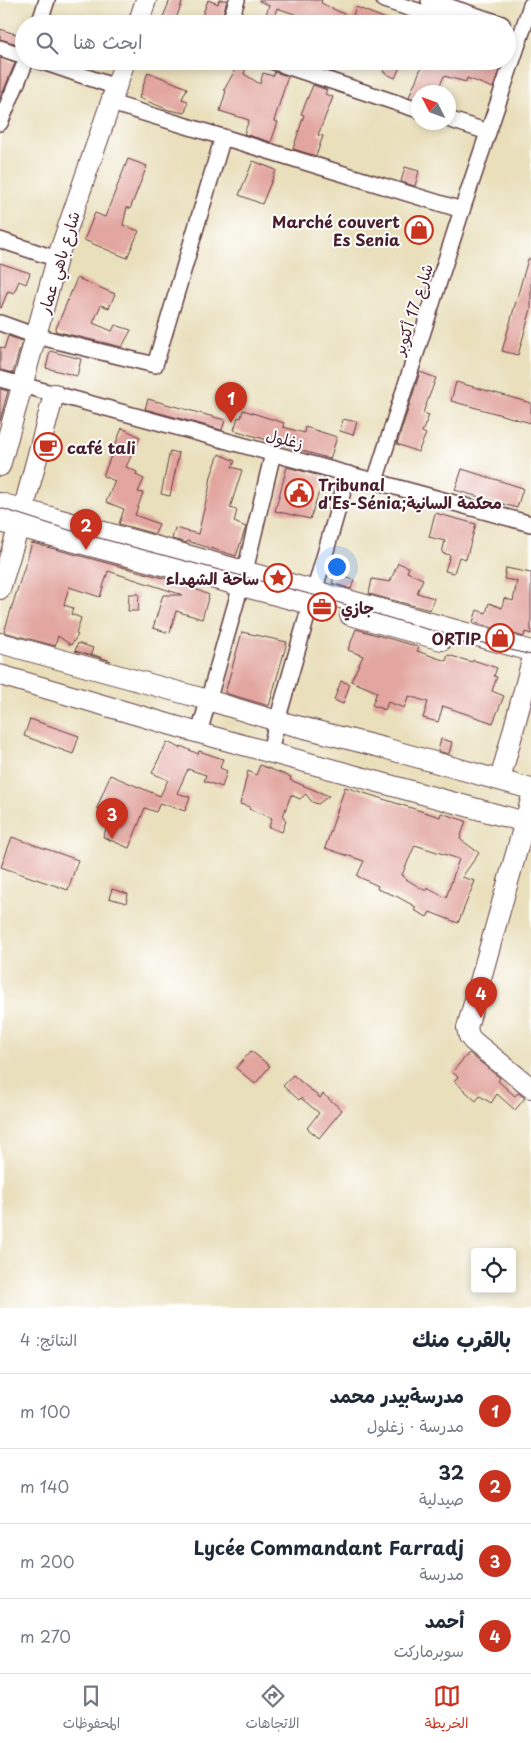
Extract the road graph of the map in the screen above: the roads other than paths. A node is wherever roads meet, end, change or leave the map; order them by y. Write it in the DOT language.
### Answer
graph roads {
  1 [pos="48,0"];
  2 [pos="146,0"];
  3 [pos="237,0"];
  4 [pos="384,0"];
  5 [pos="429,0"];
  6 [pos="531,5"];
  7 [pos="42,15"];
  8 [pos="141,15"];
  9 [pos="231,15"];
  10 [pos="430,15"];
  11 [pos="475,15"];
  12 [pos="522,39"];
  13 [pos="0,48"];
  14 [pos="15,53"];
  15 [pos="516,55"];
  16 [pos="22,70"];
  17 [pos="59,70"];
  18 [pos="122,70"];
  19 [pos="298,70"];
  20 [pos="511,70"];
  21 [pos="113,95"];
  22 [pos="411,108"];
  23 [pos="456,122"];
  24 [pos="0,123"];
  25 [pos="488,132"];
  26 [pos="223,137"];
  27 [pos="462,210"];
  28 [pos="0,240"];
  29 [pos="57,259"];
  30 [pos="0,323"];
  31 [pos="36,336"];
  32 [pos="0,379"];
  33 [pos="22,385"];
  34 [pos="54,394"];
  35 [pos="273,453"];
  36 [pos="0,466"];
  37 [pos="348,474"];
  38 [pos="375,481"];
  39 [pos="0,503"];
  40 [pos="14,520"];
  41 [pos="531,524"];
  42 [pos="243,579"];
  43 [pos="0,589"];
  44 [pos="312,597"];
  45 [pos="0,643"];
  46 [pos="531,651"];
  47 [pos="531,665"];
  48 [pos="0,675"];
  49 [pos="208,700"];
  50 [pos="277,721"];
  51 [pos="199,733"];
  52 [pos="270,752"];
  53 [pos="500,780"];
  54 [pos="531,789"];
  55 [pos="531,800"];
  56 [pos="525,822"];
  57 [pos="530,1086"];
  1 -- 7 [label="street"];
  2 -- 8 [label="main road"];
  3 -- 9 [label="street"];
  4 -- 10 [label="street"];
  5 -- 11 [label="street"];
  6 -- 12 [label="street, شارع 17 أكتوبر"];
  12 -- 15 [label="street, شارع 17 أكتوبر"];
  13 -- 14 [label="street"];
  16 -- 24 [label="street"];
  17 -- 21 [label="street"];
  18 -- 21 [label="main road, شارع باهي عمار"];
  19 -- 22 [label="street"];
  20 -- 25 [label="street, شارع 17 أكتوبر"];
  21 -- 26 [label="street"];
  21 -- 29 [label="main road, شارع باهي عمار"];
  23 -- 25 [label="street"];
  25 -- 27 [label="street, شارع 17 أكتوبر"];
  26 -- 27 [label="street"];
  26 -- 31 [label="street"];
  27 -- 38 [label="street, شارع 17 أكتوبر"];
  28 -- 29 [label="street"];
  29 -- 31 [label="main road, شارع باهي عمار"];
  30 -- 31 [label="street"];
  31 -- 33 [label="main road, شارع باهي عمار"];
  32 -- 33 [label="street, زغلول"];
  33 -- 34 [label="street, زغلول"];
  33 -- 36 [label="main road, شارع باهي عمار"];
  34 -- 35 [label="street, زغلول"];
  34 -- 40 [label="main road"];
  35 -- 37 [label="street, زغلول"];
  35 -- 42 [label="street"];
  37 -- 38 [label="street, زغلول"];
  37 -- 44 [label="street"];
  38 -- 41 [label="street, زغلول"];
  39 -- 40 [label="main road"];
  40 -- 42 [label="main road"];
  40 -- 43 [label="main road"];
  42 -- 44 [label="main road"];
  42 -- 49 [label="street"];
  44 -- 46 [label="main road"];
  44 -- 47 [label="main road"];
  44 -- 50 [label="street"];
  45 -- 49 [label="main road"];
  47 -- 53 [label="main road"];
  48 -- 51 [label="main road"];
  49 -- 50 [label="main road"];
  49 -- 51 [label="street"];
  50 -- 52 [label="street"];
  50 -- 53 [label="main road"];
  51 -- 52 [label="main road"];
  52 -- 56 [label="main road"];
  53 -- 54 [label="main road"];
  55 -- 56 [label="main road"];
  56 -- 57 [label="main road"];
}
